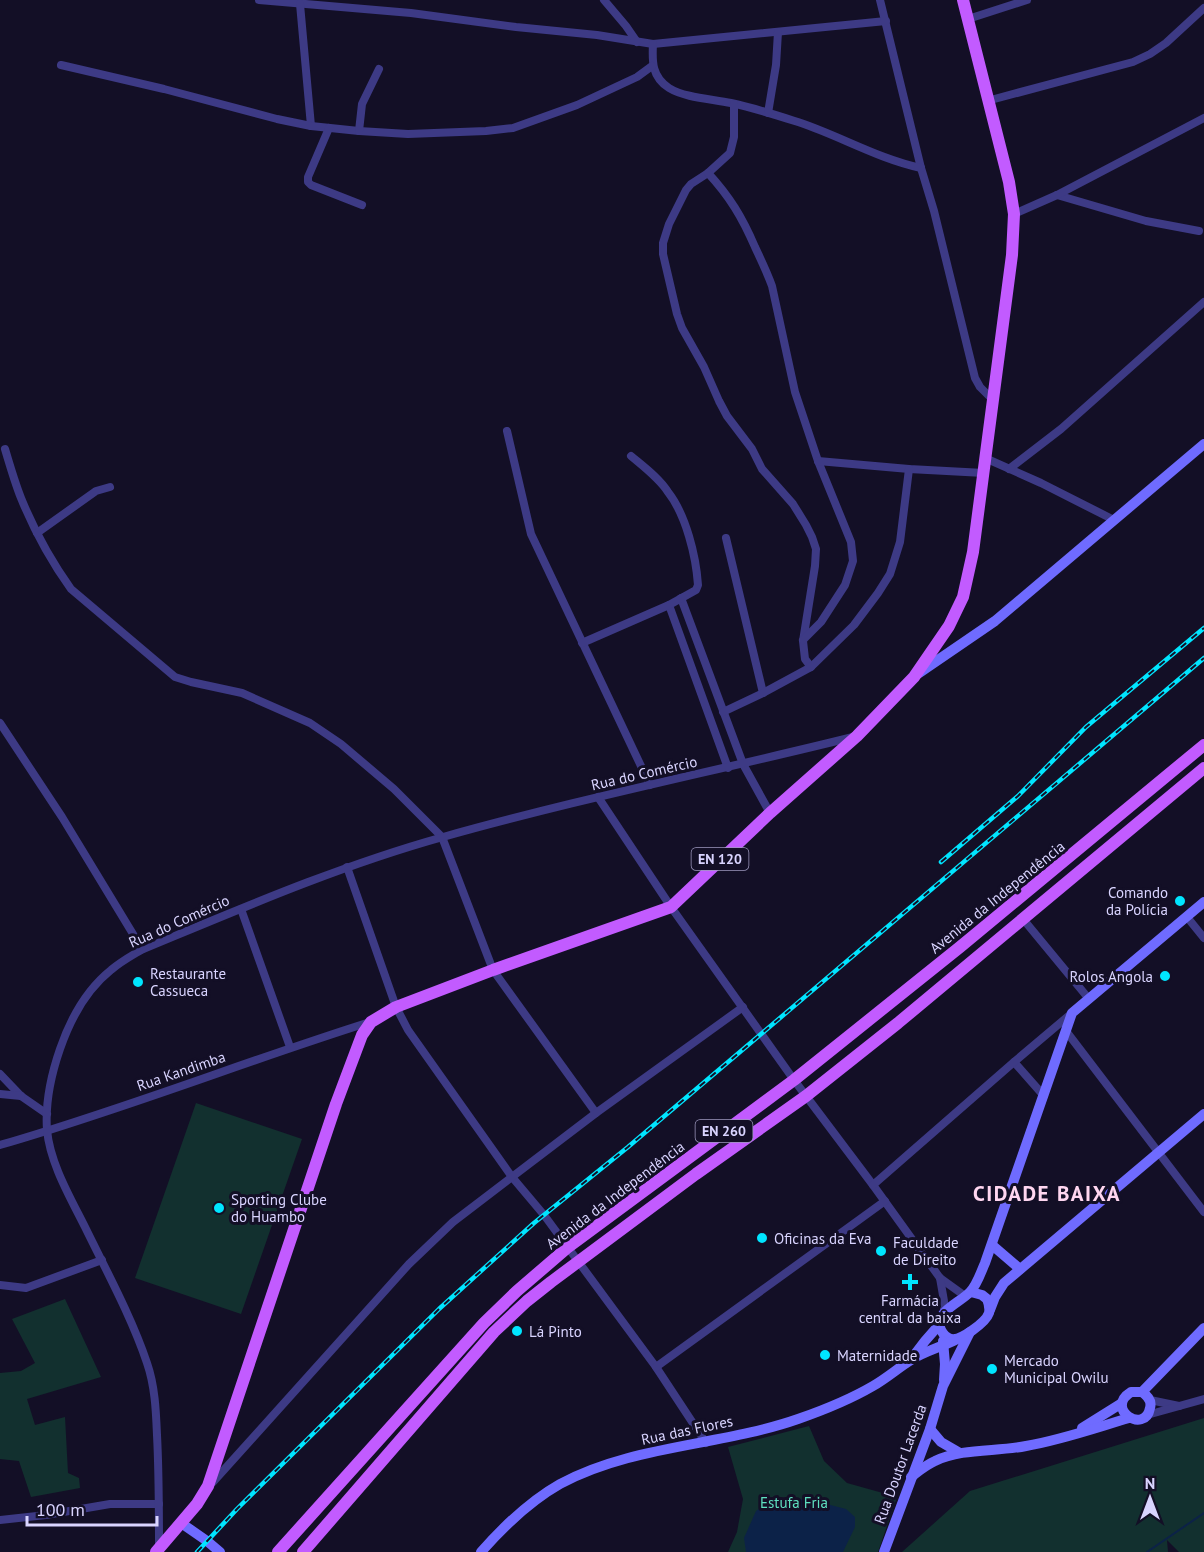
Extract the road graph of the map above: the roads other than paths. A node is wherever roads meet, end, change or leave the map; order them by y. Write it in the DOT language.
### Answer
graph roads {
  1 [pos="264,0"];
  2 [pos="604,0"];
  3 [pos="880,0"];
  4 [pos="963,0"];
  5 [pos="1027,0"];
  6 [pos="336,3"];
  7 [pos="300,4"];
  8 [pos="1204,8"];
  9 [pos="968,19"];
  10 [pos="886,21"];
  11 [pos="778,32"];
  12 [pos="637,42"];
  13 [pos="653,44"];
  14 [pos="61,65"];
  15 [pos="652,66"];
  16 [pos="379,69"];
  17 [pos="987,101"];
  18 [pos="734,104"];
  19 [pos="768,113"];
  20 [pos="1204,117"];
  21 [pos="311,126"];
  22 [pos="329,128"];
  23 [pos="359,131"];
  24 [pos="921,168"];
  25 [pos="708,173"];
  26 [pos="1057,195"];
  27 [pos="362,205"];
  28 [pos="1014,214"];
  29 [pos="1199,231"];
  30 [pos="1204,302"];
  31 [pos="994,401"];
  32 [pos="507,431"];
  33 [pos="1204,444"];
  34 [pos="5,449"];
  35 [pos="631,456"];
  36 [pos="986,459"];
  37 [pos="818,461"];
  38 [pos="909,469"];
  39 [pos="1009,469"];
  40 [pos="984,473"];
  41 [pos="110,487"];
  42 [pos="1114,520"];
  43 [pos="38,533"];
  44 [pos="726,538"];
  45 [pos="681,598"];
  46 [pos="669,604"];
  47 [pos="802,641"];
  48 [pos="582,643"];
  49 [pos="811,667"];
  50 [pos="914,677"];
  51 [pos="764,693"];
  52 [pos="723,711"];
  53 [pos="0,723"];
  54 [pos="857,736"];
  55 [pos="1204,746"];
  56 [pos="742,764"];
  57 [pos="728,768"];
  58 [pos="1204,768"];
  59 [pos="650,785"];
  60 [pos="598,797"];
  61 [pos="770,813"];
  62 [pos="1107,827"];
  63 [pos="442,837"];
  64 [pos="1118,839"];
  65 [pos="347,867"];
  66 [pos="1204,902"];
  67 [pos="671,907"];
  68 [pos="241,909"];
  69 [pos="1187,916"];
  70 [pos="1023,919"];
  71 [pos="1204,938"];
  72 [pos="141,950"];
  73 [pos="493,970"];
  74 [pos="898,996"];
  75 [pos="1089,999"];
  76 [pos="396,1007"];
  77 [pos="743,1007"];
  78 [pos="885,1007"];
  79 [pos="911,1011"];
  80 [pos="1071,1013"];
  81 [pos="371,1022"];
  82 [pos="898,1023"];
  83 [pos="1066,1031"];
  84 [pos="290,1047"];
  85 [pos="1014,1062"];
  86 [pos="0,1074"];
  87 [pos="794,1080"];
  88 [pos="0,1094"];
  89 [pos="21,1096"];
  90 [pos="806,1096"];
  91 [pos="1044,1096"];
  92 [pos="596,1113"];
  93 [pos="47,1114"];
  94 [pos="1204,1114"];
  95 [pos="47,1131"];
  96 [pos="0,1145"];
  97 [pos="1158,1153"];
  98 [pos="684,1161"];
  99 [pos="696,1174"];
  100 [pos="512,1177"];
  101 [pos="873,1185"];
  102 [pos="885,1201"];
  103 [pos="1204,1212"];
  104 [pos="992,1245"];
  105 [pos="567,1248"];
  106 [pos="102,1260"];
  107 [pos="579,1262"];
  108 [pos="1020,1269"];
  109 [pos="940,1278"];
  110 [pos="0,1285"];
  111 [pos="968,1294"];
  112 [pos="990,1311"];
  113 [pos="944,1313"];
  114 [pos="1204,1328"];
  115 [pos="941,1329"];
  116 [pos="970,1332"];
  117 [pos="958,1339"];
  118 [pos="944,1346"];
  119 [pos="912,1359"];
  120 [pos="656,1367"];
  121 [pos="944,1386"];
  122 [pos="1146,1396"];
  123 [pos="1204,1399"];
  124 [pos="1122,1402"];
  125 [pos="1181,1407"];
  126 [pos="1147,1415"];
  127 [pos="1129,1418"];
  128 [pos="930,1428"];
  129 [pos="1069,1436"];
  130 [pos="706,1443"];
  131 [pos="960,1454"];
  132 [pos="911,1477"];
  133 [pos="208,1486"];
  134 [pos="159,1504"];
  135 [pos="0,1520"];
  136 [pos="181,1523"];
  137 [pos="158,1550"];
  138 [pos="220,1552"];
  139 [pos="278,1552"];
  140 [pos="303,1552"];
  141 [pos="481,1552"];
  142 [pos="884,1552"];
  1 -- 7 [label="street"];
  2 -- 12 [label="street"];
  3 -- 10 [label="street"];
  4 -- 9 [label="main road, EN 120"];
  5 -- 9 [label="street"];
  6 -- 7 [label="street"];
  6 -- 12 [label="street"];
  7 -- 21 [label="street"];
  8 -- 17 [label="street"];
  9 -- 17 [label="main road, EN 120"];
  10 -- 11 [label="street"];
  10 -- 24 [label="street"];
  11 -- 13 [label="street"];
  11 -- 19 [label="street"];
  12 -- 13 [label="street"];
  13 -- 15 [label="street"];
  14 -- 21 [label="street"];
  15 -- 18 [label="street"];
  15 -- 23 [label="street"];
  16 -- 23 [label="street"];
  17 -- 28 [label="main road, EN 120"];
  18 -- 19 [label="street"];
  18 -- 25 [label="street"];
  19 -- 24 [label="street"];
  20 -- 26 [label="street"];
  21 -- 22 [label="street"];
  22 -- 23 [label="street"];
  22 -- 27 [label="street"];
  24 -- 31 [label="street"];
  25 -- 37 [label="street"];
  25 -- 47 [label="street"];
  26 -- 28 [label="street"];
  26 -- 29 [label="street"];
  28 -- 31 [label="main road, EN 120"];
  30 -- 39 [label="street"];
  31 -- 36 [label="main road, EN 120"];
  32 -- 48 [label="street"];
  33 -- 42 [label="street"];
  34 -- 43 [label="street"];
  35 -- 45 [label="street"];
  36 -- 39 [label="street"];
  36 -- 40 [label="main road, EN 120"];
  37 -- 38 [label="street"];
  37 -- 47 [label="street"];
  38 -- 40 [label="street"];
  38 -- 49 [label="street"];
  39 -- 42 [label="street"];
  40 -- 50 [label="main road, EN 120"];
  41 -- 43 [label="street"];
  42 -- 50 [label="street"];
  43 -- 63 [label="street"];
  44 -- 51 [label="street"];
  45 -- 46 [label="street"];
  45 -- 52 [label="street"];
  46 -- 48 [label="street"];
  46 -- 57 [label="street"];
  47 -- 49 [label="street"];
  48 -- 59 [label="street"];
  49 -- 51 [label="street"];
  50 -- 54 [label="main road, EN 120"];
  51 -- 52 [label="street"];
  52 -- 56 [label="street"];
  53 -- 72 [label="street"];
  54 -- 56 [label="street, Rua do Comércio"];
  54 -- 61 [label="main road, EN 120"];
  55 -- 62 [label="main road, Avenida da Independência / EN 260"];
  56 -- 57 [label="street, Rua do Comércio"];
  56 -- 61 [label="street"];
  57 -- 59 [label="street, Rua do Comércio"];
  58 -- 64 [label="main road, Avenida da Independência / EN 260"];
  59 -- 60 [label="street, Rua do Comércio"];
  60 -- 63 [label="street, Rua do Comércio"];
  60 -- 67 [label="street"];
  61 -- 67 [label="main road, EN 120"];
  62 -- 64 [label="main road"];
  62 -- 74 [label="main road, Avenida da Independência / EN 260"];
  63 -- 65 [label="street, Rua do Comércio"];
  63 -- 73 [label="street"];
  64 -- 70 [label="main road, Avenida da Independência / EN 260"];
  65 -- 68 [label="street, Rua do Comércio"];
  65 -- 76 [label="street"];
  66 -- 69 [label="street"];
  67 -- 73 [label="main road, EN 120"];
  67 -- 77 [label="street"];
  68 -- 72 [label="street, Rua do Comércio"];
  68 -- 84 [label="street"];
  69 -- 71 [label="street"];
  69 -- 75 [label="street"];
  70 -- 75 [label="street"];
  70 -- 79 [label="main road, Avenida da Independência / EN 260"];
  72 -- 93 [label="street, Rua do Comércio"];
  73 -- 76 [label="main road, EN 120"];
  73 -- 92 [label="street"];
  74 -- 78 [label="main road, Avenida da Independência / EN 260"];
  74 -- 79 [label="main road"];
  75 -- 80 [label="street"];
  76 -- 81 [label="main road, EN 120"];
  76 -- 100 [label="street"];
  77 -- 87 [label="street"];
  77 -- 92 [label="street"];
  78 -- 82 [label="main road"];
  78 -- 87 [label="main road, Avenida da Independência / EN 260"];
  79 -- 82 [label="main road, Avenida da Independência / EN 260"];
  80 -- 83 [label="street"];
  80 -- 85 [label="street"];
  81 -- 84 [label="street, Rua Kandimba"];
  81 -- 133 [label="main road"];
  82 -- 90 [label="main road, Avenida da Independência / EN 260"];
  83 -- 91 [label="street"];
  83 -- 97 [label="street"];
  84 -- 95 [label="street, Rua Kandimba"];
  85 -- 91 [label="street"];
  85 -- 101 [label="street"];
  86 -- 89 [label="street"];
  87 -- 90 [label="street"];
  87 -- 98 [label="main road, Avenida da Independência / EN 260"];
  88 -- 89 [label="street"];
  89 -- 93 [label="street"];
  90 -- 99 [label="main road, Avenida da Independência / EN 260"];
  90 -- 101 [label="street"];
  91 -- 104 [label="street"];
  92 -- 100 [label="street"];
  93 -- 95 [label="street, Rua do Comércio"];
  94 -- 97 [label="street, Rua Doutor Lacerda"];
  95 -- 96 [label="street, Rua Kandimba"];
  95 -- 106 [label="street, Rua do Comércio"];
  97 -- 103 [label="street"];
  97 -- 108 [label="street, Rua Doutor Lacerda"];
  98 -- 99 [label="main road"];
  98 -- 105 [label="main road, Avenida da Independência / EN 260"];
  99 -- 107 [label="main road, Avenida da Independência / EN 260"];
  100 -- 105 [label="street"];
  100 -- 133 [label="street"];
  101 -- 102 [label="street"];
  102 -- 109 [label="street"];
  102 -- 120 [label="street"];
  104 -- 108 [label="street"];
  104 -- 111 [label="street"];
  105 -- 107 [label="street"];
  105 -- 139 [label="main road, Avenida da Independência / EN 260"];
  106 -- 110 [label="street"];
  106 -- 134 [label="street, Rua do Comércio"];
  107 -- 120 [label="street"];
  107 -- 140 [label="main road, Avenida da Independência / EN 260"];
  108 -- 112 [label="street, Rua Doutor Lacerda"];
  109 -- 111 [label="street"];
  109 -- 113 [label="street"];
  111 -- 112 [label="street"];
  111 -- 113 [label="street"];
  112 -- 116 [label="street, Rua Doutor Lacerda"];
  113 -- 115 [label="street"];
  114 -- 122 [label="street"];
  115 -- 117 [label="street"];
  115 -- 118 [label="street, Rua Doutor Lacerda"];
  115 -- 119 [label="street, Rua das Flores"];
  116 -- 117 [label="street, Rua Doutor Lacerda"];
  116 -- 121 [label="street, Rua Doutor Lacerda"];
  117 -- 118 [label="street, Rua Doutor Lacerda"];
  118 -- 119 [label="street, Rua das Flores"];
  118 -- 121 [label="street, Rua Doutor Lacerda"];
  119 -- 130 [label="street, Rua das Flores"];
  120 -- 130 [label="street"];
  121 -- 128 [label="street, Rua Doutor Lacerda"];
  122 -- 124 [label="street"];
  122 -- 125 [label="street"];
  122 -- 126 [label="street"];
  123 -- 125 [label="street"];
  124 -- 127 [label="street"];
  124 -- 129 [label="street"];
  125 -- 126 [label="street"];
  126 -- 127 [label="street"];
  127 -- 129 [label="street"];
  128 -- 131 [label="street"];
  128 -- 132 [label="street, Rua Doutor Lacerda"];
  129 -- 131 [label="street"];
  130 -- 141 [label="street, Rua das Flores"];
  131 -- 132 [label="street"];
  132 -- 142 [label="street, Rua Doutor Lacerda"];
  133 -- 136 [label="main road"];
  134 -- 135 [label="street"];
  134 -- 137 [label="street, Rua do Comércio"];
  136 -- 137 [label="main road"];
  136 -- 138 [label="street"];
}
